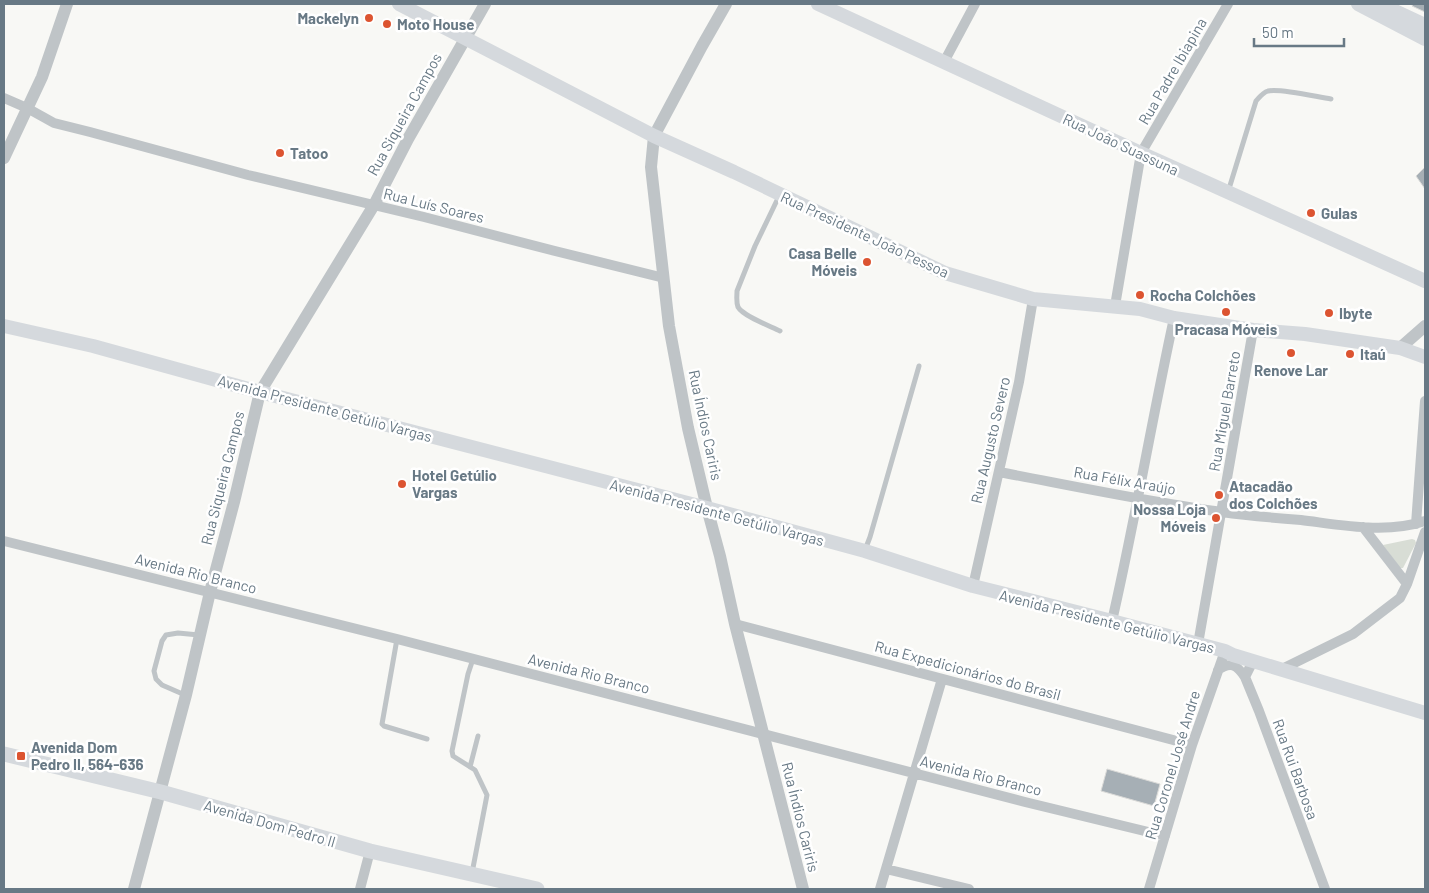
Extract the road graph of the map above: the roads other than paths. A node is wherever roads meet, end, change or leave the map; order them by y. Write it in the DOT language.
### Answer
graph roads {
  1 [pos="67,4"];
  2 [pos="399,4"];
  3 [pos="485,4"];
  4 [pos="726,4"];
  5 [pos="818,4"];
  6 [pos="975,4"];
  7 [pos="1228,4"];
  8 [pos="1358,4"];
  9 [pos="1380,4"];
  10 [pos="1425,26"];
  11 [pos="466,38"];
  12 [pos="1425,39"];
  13 [pos="944,62"];
  14 [pos="4,98"];
  15 [pos="1331,99"];
  16 [pos="27,108"];
  17 [pos="654,136"];
  18 [pos="1141,153"];
  19 [pos="4,158"];
  20 [pos="1228,192"];
  21 [pos="780,194"];
  22 [pos="374,205"];
  23 [pos="664,278"];
  24 [pos="1425,281"];
  25 [pos="1032,299"];
  26 [pos="1114,306"];
  27 [pos="1174,318"];
  28 [pos="4,326"];
  29 [pos="1425,326"];
  30 [pos="1253,330"];
  31 [pos="780,331"];
  32 [pos="1400,348"];
  33 [pos="1425,357"];
  34 [pos="919,366"];
  35 [pos="260,392"];
  36 [pos="1425,400"];
  37 [pos="999,472"];
  38 [pos="1138,498"];
  39 [pos="707,508"];
  40 [pos="1222,512"];
  41 [pos="1420,523"];
  42 [pos="1363,527"];
  43 [pos="1425,532"];
  44 [pos="4,542"];
  45 [pos="865,551"];
  46 [pos="1407,584"];
  47 [pos="973,586"];
  48 [pos="210,592"];
  49 [pos="1112,621"];
  50 [pos="735,624"];
  51 [pos="200,635"];
  52 [pos="397,639"];
  53 [pos="1198,644"];
  54 [pos="1225,651"];
  55 [pos="473,659"];
  56 [pos="1253,661"];
  57 [pos="1282,669"];
  58 [pos="1218,670"];
  59 [pos="1245,677"];
  60 [pos="942,679"];
  61 [pos="186,695"];
  62 [pos="1425,713"];
  63 [pos="763,734"];
  64 [pos="478,736"];
  65 [pos="427,739"];
  66 [pos="1192,745"];
  67 [pos="4,754"];
  68 [pos="470,767"];
  69 [pos="914,773"];
  70 [pos="160,792"];
  71 [pos="1165,836"];
  72 [pos="370,851"];
  73 [pos="886,869"];
  74 [pos="472,874"];
  75 [pos="134,889"];
  76 [pos="360,889"];
  77 [pos="537,889"];
  78 [pos="803,889"];
  79 [pos="880,889"];
  80 [pos="968,889"];
  81 [pos="1149,889"];
  82 [pos="1325,889"];
  1 -- 16 [label="street"];
  2 -- 11 [label="main road, Rua Presidente João Pessoa"];
  3 -- 11 [label="street, Rua Siqueira Campos"];
  4 -- 17 [label="street"];
  5 -- 13 [label="main road, Rua João Suassuna"];
  6 -- 13 [label="street"];
  7 -- 18 [label="street, Rua Padre Ibiapina"];
  8 -- 12 [label="main road"];
  9 -- 10 [label="main road"];
  11 -- 17 [label="main road, Rua Presidente João Pessoa"];
  11 -- 22 [label="street, Rua Siqueira Campos"];
  13 -- 18 [label="main road, Rua João Suassuna"];
  14 -- 16 [label="street, Rua Luís Soares"];
  15 -- 20 [label="lane"];
  16 -- 19 [label="street"];
  16 -- 22 [label="street, Rua Luís Soares"];
  17 -- 21 [label="main road, Rua Presidente João Pessoa"];
  17 -- 23 [label="street, Rua Índios Cariris"];
  18 -- 20 [label="main road, Rua João Suassuna"];
  18 -- 26 [label="street"];
  20 -- 24 [label="main road, Rua João Suassuna"];
  21 -- 25 [label="main road, Rua Presidente João Pessoa"];
  21 -- 31 [label="lane"];
  22 -- 23 [label="street, Rua Luís Soares"];
  22 -- 35 [label="street, Rua Siqueira Campos"];
  23 -- 39 [label="street, Rua Índios Cariris"];
  25 -- 26 [label="main road, Rua Presidente João Pessoa"];
  25 -- 37 [label="street, Rua Augusto Severo"];
  26 -- 27 [label="main road, Rua Presidente João Pessoa"];
  27 -- 30 [label="main road, Rua Presidente João Pessoa"];
  27 -- 38 [label="street"];
  28 -- 35 [label="main road, Avenida Presidente Getúlio Vargas"];
  29 -- 32 [label="street"];
  30 -- 32 [label="main road, Rua Presidente João Pessoa"];
  30 -- 40 [label="street, Rua Miguel Barreto"];
  32 -- 33 [label="main road, Rua Presidente João Pessoa"];
  34 -- 45 [label="lane"];
  35 -- 39 [label="main road, Avenida Presidente Getúlio Vargas"];
  35 -- 48 [label="street, Rua Siqueira Campos"];
  36 -- 41 [label="street"];
  37 -- 38 [label="street, Rua Félix Araújo"];
  37 -- 47 [label="street, Rua Augusto Severo"];
  38 -- 40 [label="street, Rua Félix Araújo"];
  38 -- 49 [label="street"];
  39 -- 45 [label="main road, Avenida Presidente Getúlio Vargas"];
  39 -- 50 [label="street, Rua Índios Cariris"];
  40 -- 42 [label="street, Rua Félix Araújo"];
  40 -- 53 [label="street, Rua Miguel Barreto"];
  41 -- 42 [label="street, Rua Félix Araújo"];
  42 -- 46 [label="street"];
  43 -- 46 [label="street"];
  44 -- 48 [label="street, Avenida Rio Branco"];
  45 -- 47 [label="main road, Avenida Presidente Getúlio Vargas"];
  46 -- 57 [label="street"];
  47 -- 49 [label="main road, Avenida Presidente Getúlio Vargas"];
  48 -- 51 [label="street, Rua Siqueira Campos"];
  48 -- 52 [label="street, Avenida Rio Branco"];
  49 -- 53 [label="main road, Avenida Presidente Getúlio Vargas"];
  50 -- 60 [label="street, Rua Expedicionários do Brasil"];
  50 -- 63 [label="street, Rua Índios Cariris"];
  51 -- 61 [label="street, Rua Siqueira Campos"];
  51 -- 61 [label="lane"];
  52 -- 55 [label="street, Avenida Rio Branco"];
  52 -- 65 [label="lane"];
  53 -- 54 [label="main road, Avenida Presidente Getúlio Vargas"];
  54 -- 56 [label="main road, Avenida Presidente Getúlio Vargas"];
  54 -- 58 [label="street, Rua Coronel José Andre"];
  55 -- 63 [label="street, Avenida Rio Branco"];
  55 -- 68 [label="lane"];
  56 -- 57 [label="main road, Avenida Presidente Getúlio Vargas"];
  56 -- 59 [label="street"];
  57 -- 62 [label="main road, Avenida Presidente Getúlio Vargas"];
  58 -- 59 [label="street"];
  58 -- 66 [label="street, Rua Coronel José Andre"];
  59 -- 82 [label="street, Rua Rui Barbosa"];
  60 -- 66 [label="street, Rua Expedicionários do Brasil"];
  60 -- 69 [label="street"];
  61 -- 70 [label="street, Rua Siqueira Campos"];
  63 -- 69 [label="street, Avenida Rio Branco"];
  63 -- 78 [label="street, Rua Índios Cariris"];
  64 -- 68 [label="lane"];
  66 -- 71 [label="street, Rua Coronel José Andre"];
  67 -- 70 [label="main road, Avenida Dom Pedro II"];
  68 -- 74 [label="lane"];
  69 -- 71 [label="street, Avenida Rio Branco"];
  69 -- 73 [label="street"];
  70 -- 72 [label="main road, Avenida Dom Pedro II"];
  70 -- 75 [label="street, Rua Siqueira Campos"];
  71 -- 81 [label="street, Rua Coronel José Andre"];
  72 -- 74 [label="main road, Avenida Dom Pedro II"];
  72 -- 76 [label="street"];
  73 -- 79 [label="street"];
  73 -- 80 [label="street"];
  74 -- 77 [label="main road, Avenida Dom Pedro II"];
}
